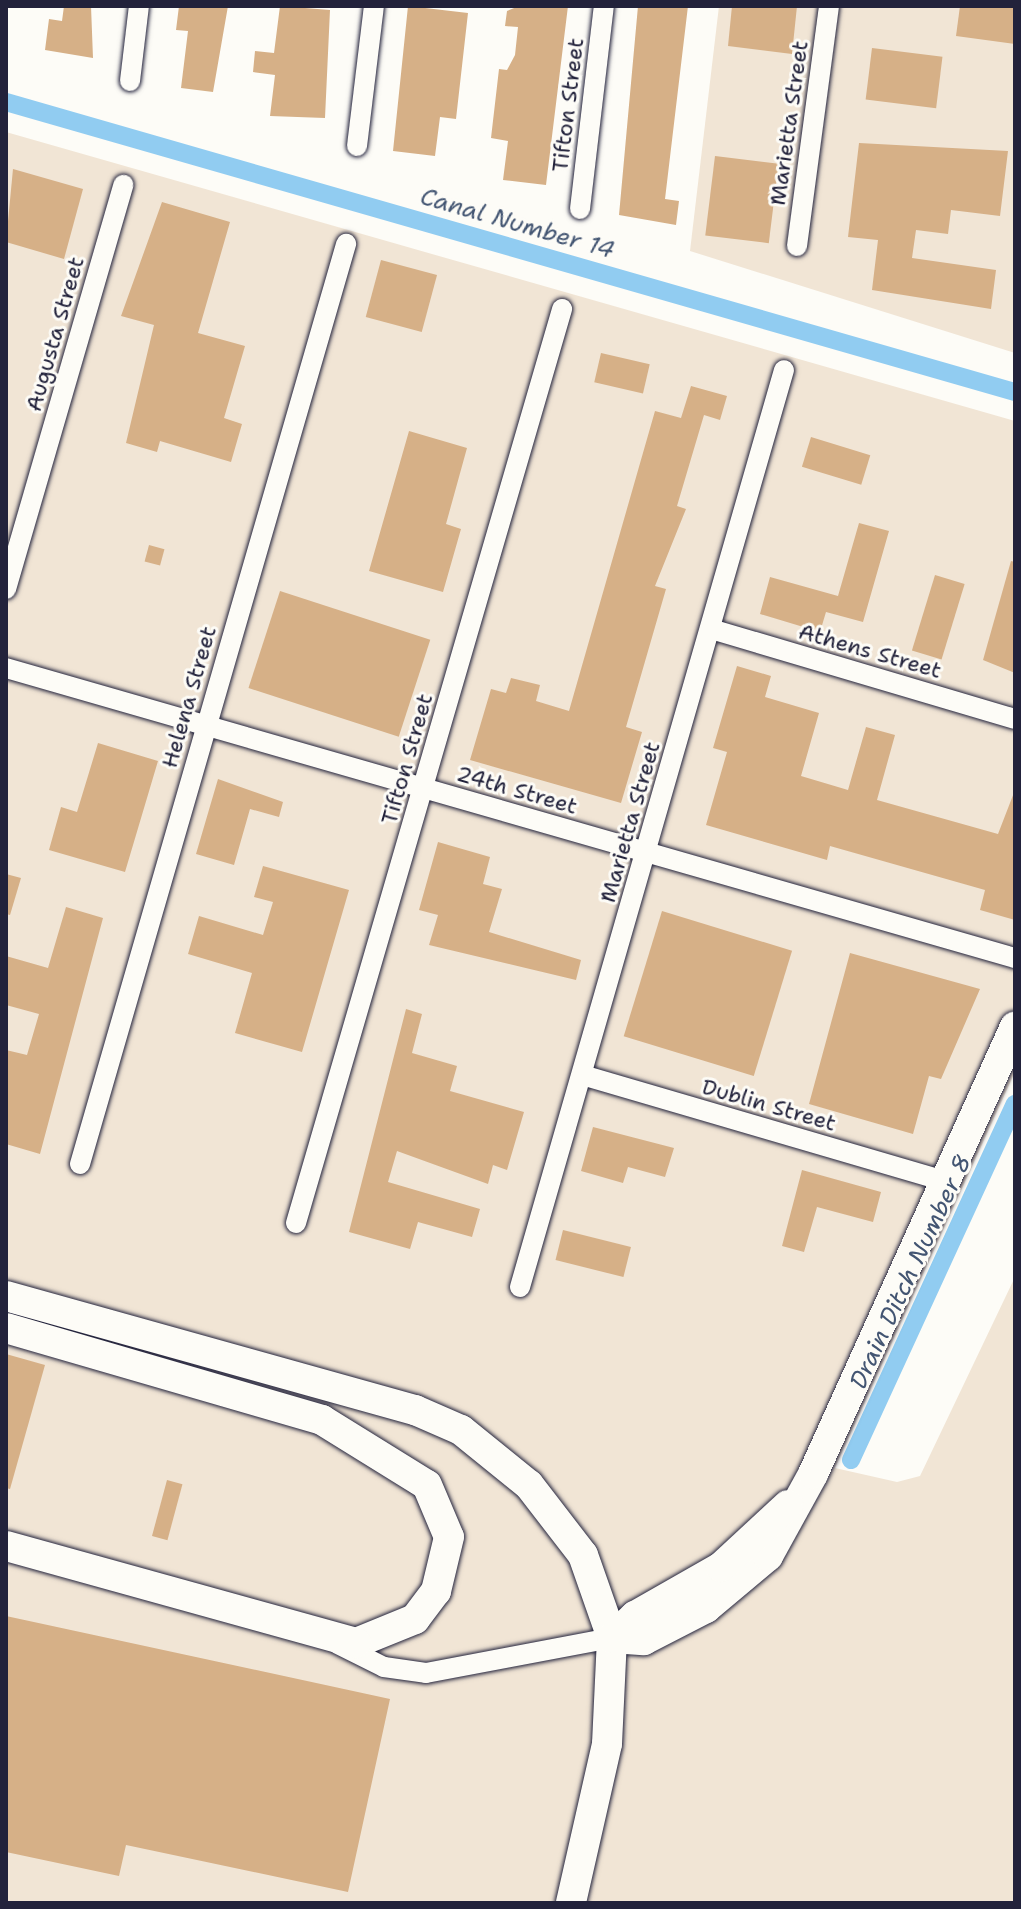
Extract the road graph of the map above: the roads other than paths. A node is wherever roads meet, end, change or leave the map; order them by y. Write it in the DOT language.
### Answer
graph roads {
  1 [pos="139,6"];
  2 [pos="374,6"];
  3 [pos="604,6"];
  4 [pos="829,6"];
  5 [pos="130,81"];
  6 [pos="357,146"];
  7 [pos="123,185"];
  8 [pos="580,209"];
  9 [pos="346,244"];
  10 [pos="797,246"];
  11 [pos="562,309"];
  12 [pos="784,370"];
  13 [pos="6,589"];
  14 [pos="711,629"];
  15 [pos="6,668"];
  16 [pos="1015,719"];
  17 [pos="206,725"];
  18 [pos="424,788"];
  19 [pos="647,852"];
  20 [pos="1015,958"];
  21 [pos="1015,1027"];
  22 [pos="582,1075"];
  23 [pos="80,1164"];
  24 [pos="944,1181"];
  25 [pos="296,1223"];
  26 [pos="520,1287"];
  27 [pos="6,1296"];
  28 [pos="6,1328"];
  29 [pos="6,1546"];
  30 [pos="612,1638"];
  31 [pos="330,1639"];
  32 [pos="571,1903"];
  1 -- 5 [label="street"];
  2 -- 6 [label="street"];
  3 -- 8 [label="street, Tifton Street"];
  4 -- 10 [label="street, Marietta Street"];
  7 -- 13 [label="street, Augusta Street"];
  9 -- 17 [label="street, Helena Street"];
  11 -- 18 [label="street, Tifton Street"];
  12 -- 14 [label="street, Marietta Street"];
  14 -- 16 [label="street, Athens Street"];
  14 -- 19 [label="street, Marietta Street"];
  15 -- 17 [label="street, 24th Street"];
  17 -- 18 [label="street, 24th Street"];
  17 -- 23 [label="street, Helena Street"];
  18 -- 19 [label="street, 24th Street"];
  18 -- 25 [label="street, Tifton Street"];
  19 -- 20 [label="street, 24th Street"];
  19 -- 22 [label="street, Marietta Street"];
  21 -- 24 [label="main road"];
  22 -- 24 [label="street, Dublin Street"];
  22 -- 26 [label="street, Marietta Street"];
  24 -- 30 [label="main road"];
  27 -- 30 [label="main road"];
  28 -- 31 [label="main road"];
  29 -- 31 [label="main road"];
  30 -- 31 [label="street"];
  30 -- 32 [label="main road"];
}
